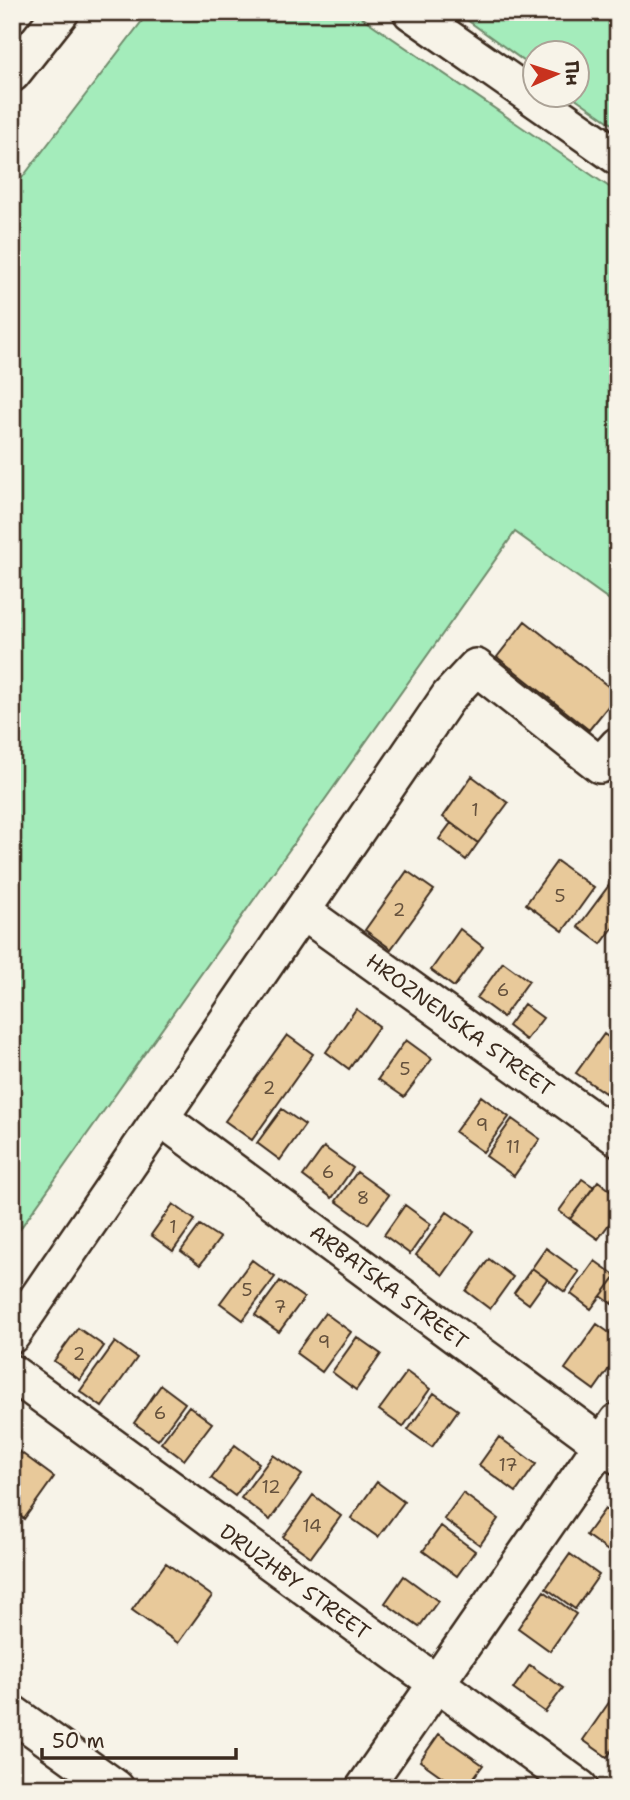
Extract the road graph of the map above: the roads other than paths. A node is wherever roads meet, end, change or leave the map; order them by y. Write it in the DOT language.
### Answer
graph roads {
  1 [pos="61,12"];
  2 [pos="411,12"];
  3 [pos="12,74"];
  4 [pos="618,157"];
  5 [pos="618,745"];
  6 [pos="302,911"];
  7 [pos="161,1118"];
  8 [pos="618,1138"];
  9 [pos="12,1335"];
  10 [pos="12,1373"];
  11 [pos="612,1440"];
  12 [pos="436,1685"];
  13 [pos="12,1713"];
  14 [pos="116,1788"];
  15 [pos="364,1788"];
  16 [pos="580,1788"];
  1 -- 3 [label="street"];
  2 -- 4 [label="street"];
  5 -- 6 [label="street"];
  6 -- 7 [label="street"];
  6 -- 8 [label="street, HROZNENSKA STREET"];
  7 -- 9 [label="street"];
  7 -- 11 [label="street, ARBATSKA STREET"];
  10 -- 12 [label="street, DRUZHBY STREET"];
  11 -- 12 [label="street"];
  12 -- 15 [label="street"];
  12 -- 16 [label="street, DRUZHBY STREET"];
  13 -- 14 [label="street"];
}
